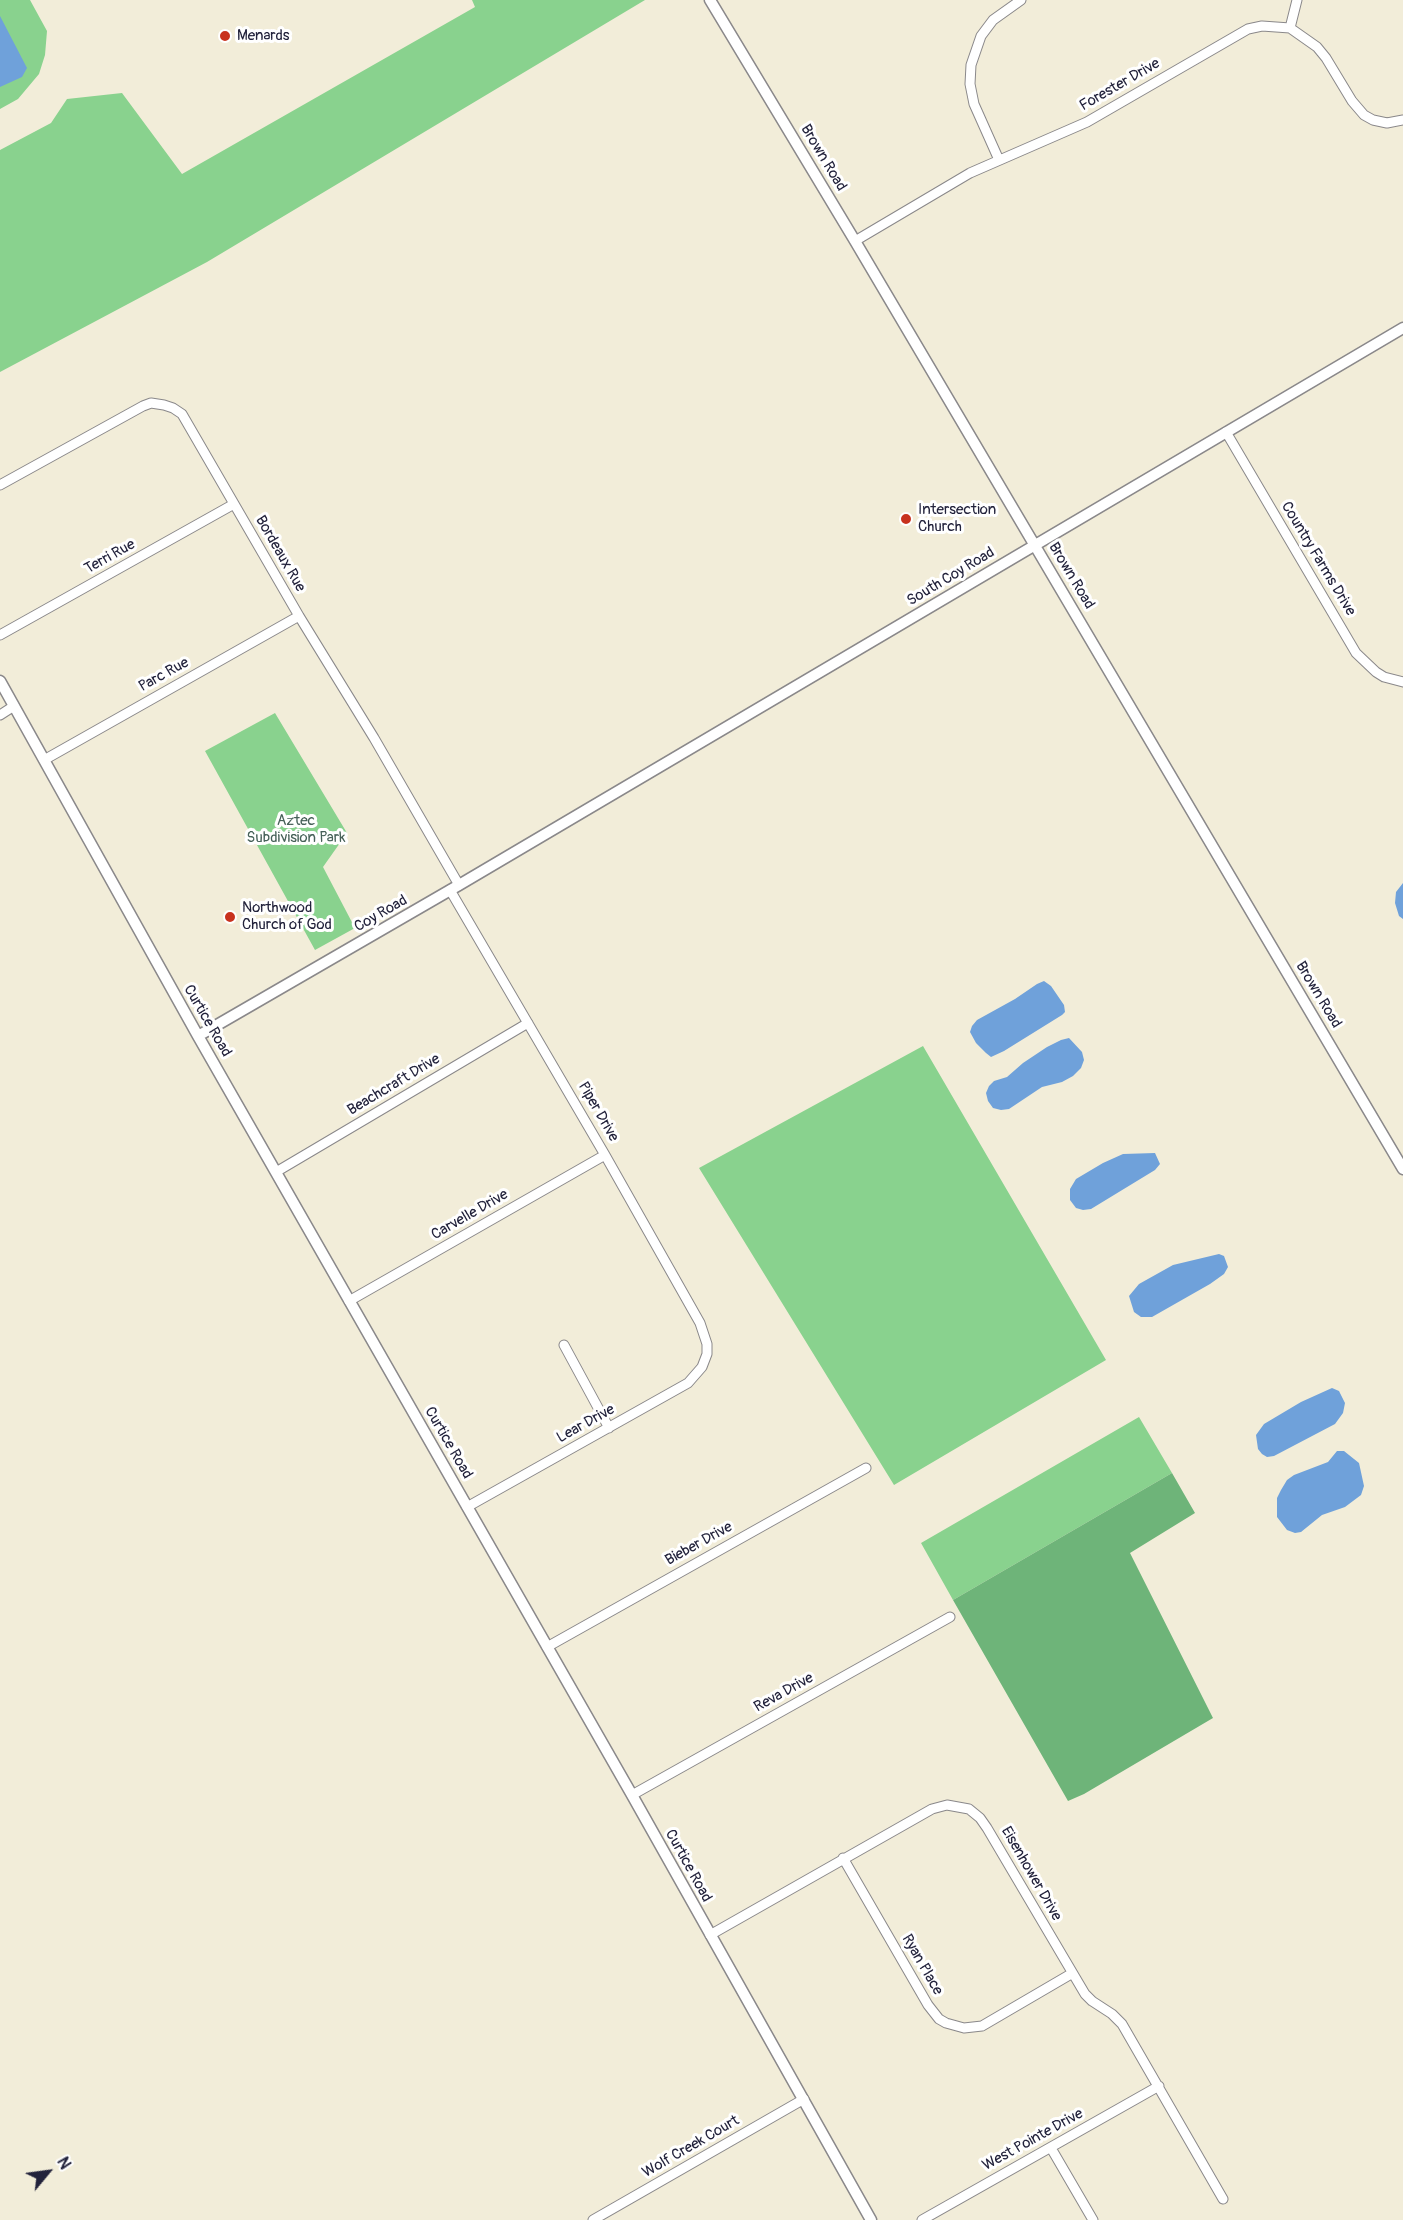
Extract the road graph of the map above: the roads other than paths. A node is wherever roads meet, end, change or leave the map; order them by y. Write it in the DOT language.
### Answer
graph roads {
  1 [pos="710,0"];
  2 [pos="1021,0"];
  3 [pos="1297,0"];
  4 [pos="1290,28"];
  5 [pos="1403,120"];
  6 [pos="999,160"];
  7 [pos="855,240"];
  8 [pos="1403,328"];
  9 [pos="1226,432"];
  10 [pos="0,484"];
  11 [pos="234,504"];
  12 [pos="1035,545"];
  13 [pos="299,616"];
  14 [pos="0,635"];
  15 [pos="0,681"];
  16 [pos="1403,682"];
  17 [pos="14,706"];
  18 [pos="0,715"];
  19 [pos="44,760"];
  20 [pos="515,852"];
  21 [pos="455,888"];
  22 [pos="528,1023"];
  23 [pos="198,1036"];
  24 [pos="605,1155"];
  25 [pos="1403,1169"];
  26 [pos="276,1172"];
  27 [pos="350,1300"];
  28 [pos="564,1345"];
  29 [pos="707,1354"];
  30 [pos="609,1428"];
  31 [pos="866,1468"];
  32 [pos="467,1507"];
  33 [pos="950,1617"];
  34 [pos="547,1647"];
  35 [pos="632,1796"];
  36 [pos="843,1858"];
  37 [pos="710,1935"];
  38 [pos="1071,1974"];
  39 [pos="1159,2086"];
  40 [pos="804,2099"];
  41 [pos="1051,2148"];
  42 [pos="1223,2199"];
  43 [pos="593,2220"];
  44 [pos="871,2220"];
  45 [pos="921,2220"];
  46 [pos="1093,2220"];
  1 -- 7 [label="street, Brown Road"];
  2 -- 6 [label="street"];
  3 -- 4 [label="street"];
  4 -- 5 [label="street"];
  4 -- 6 [label="street, Forester Drive"];
  6 -- 7 [label="street, Forester Drive"];
  7 -- 12 [label="street, Brown Road"];
  8 -- 9 [label="street, South Coy Road"];
  9 -- 12 [label="street, South Coy Road"];
  9 -- 16 [label="street, Country Farms Drive"];
  10 -- 11 [label="street, Bordeaux Rue"];
  11 -- 13 [label="street, Bordeaux Rue"];
  11 -- 14 [label="street, Terri Rue"];
  12 -- 20 [label="street, South Coy Road"];
  12 -- 25 [label="street, Brown Road"];
  13 -- 19 [label="street, Parc Rue"];
  13 -- 21 [label="street, Bordeaux Rue"];
  15 -- 17 [label="street, Curtice Road"];
  17 -- 18 [label="street"];
  17 -- 19 [label="street, Curtice Road"];
  19 -- 23 [label="street, Curtice Road"];
  20 -- 21 [label="street, Coy Road"];
  21 -- 22 [label="street, Piper Drive"];
  21 -- 23 [label="street, Coy Road"];
  22 -- 24 [label="street, Piper Drive"];
  22 -- 26 [label="street, Beachcraft Drive"];
  23 -- 26 [label="street, Curtice Road"];
  24 -- 27 [label="street, Carvelle Drive"];
  24 -- 29 [label="street, Piper Drive"];
  26 -- 27 [label="street, Curtice Road"];
  27 -- 32 [label="street, Curtice Road"];
  28 -- 30 [label="street"];
  29 -- 30 [label="street, Lear Drive"];
  30 -- 32 [label="street, Lear Drive"];
  31 -- 34 [label="street, Bieber Drive"];
  32 -- 34 [label="street, Curtice Road"];
  33 -- 35 [label="street, Reva Drive"];
  34 -- 35 [label="street, Curtice Road"];
  35 -- 37 [label="street, Curtice Road"];
  36 -- 37 [label="street, Eisenhower Drive"];
  36 -- 38 [label="street, Eisenhower Drive"];
  36 -- 38 [label="street, Ryan Place"];
  37 -- 40 [label="street, Curtice Road"];
  38 -- 39 [label="street, Eisenhower Drive"];
  39 -- 41 [label="street, West Pointe Drive"];
  39 -- 42 [label="street, Eisenhower Drive"];
  40 -- 43 [label="street, Wolf Creek Court"];
  40 -- 44 [label="street, Curtice Road"];
  41 -- 45 [label="street, West Pointe Drive"];
  41 -- 46 [label="street"];
}
